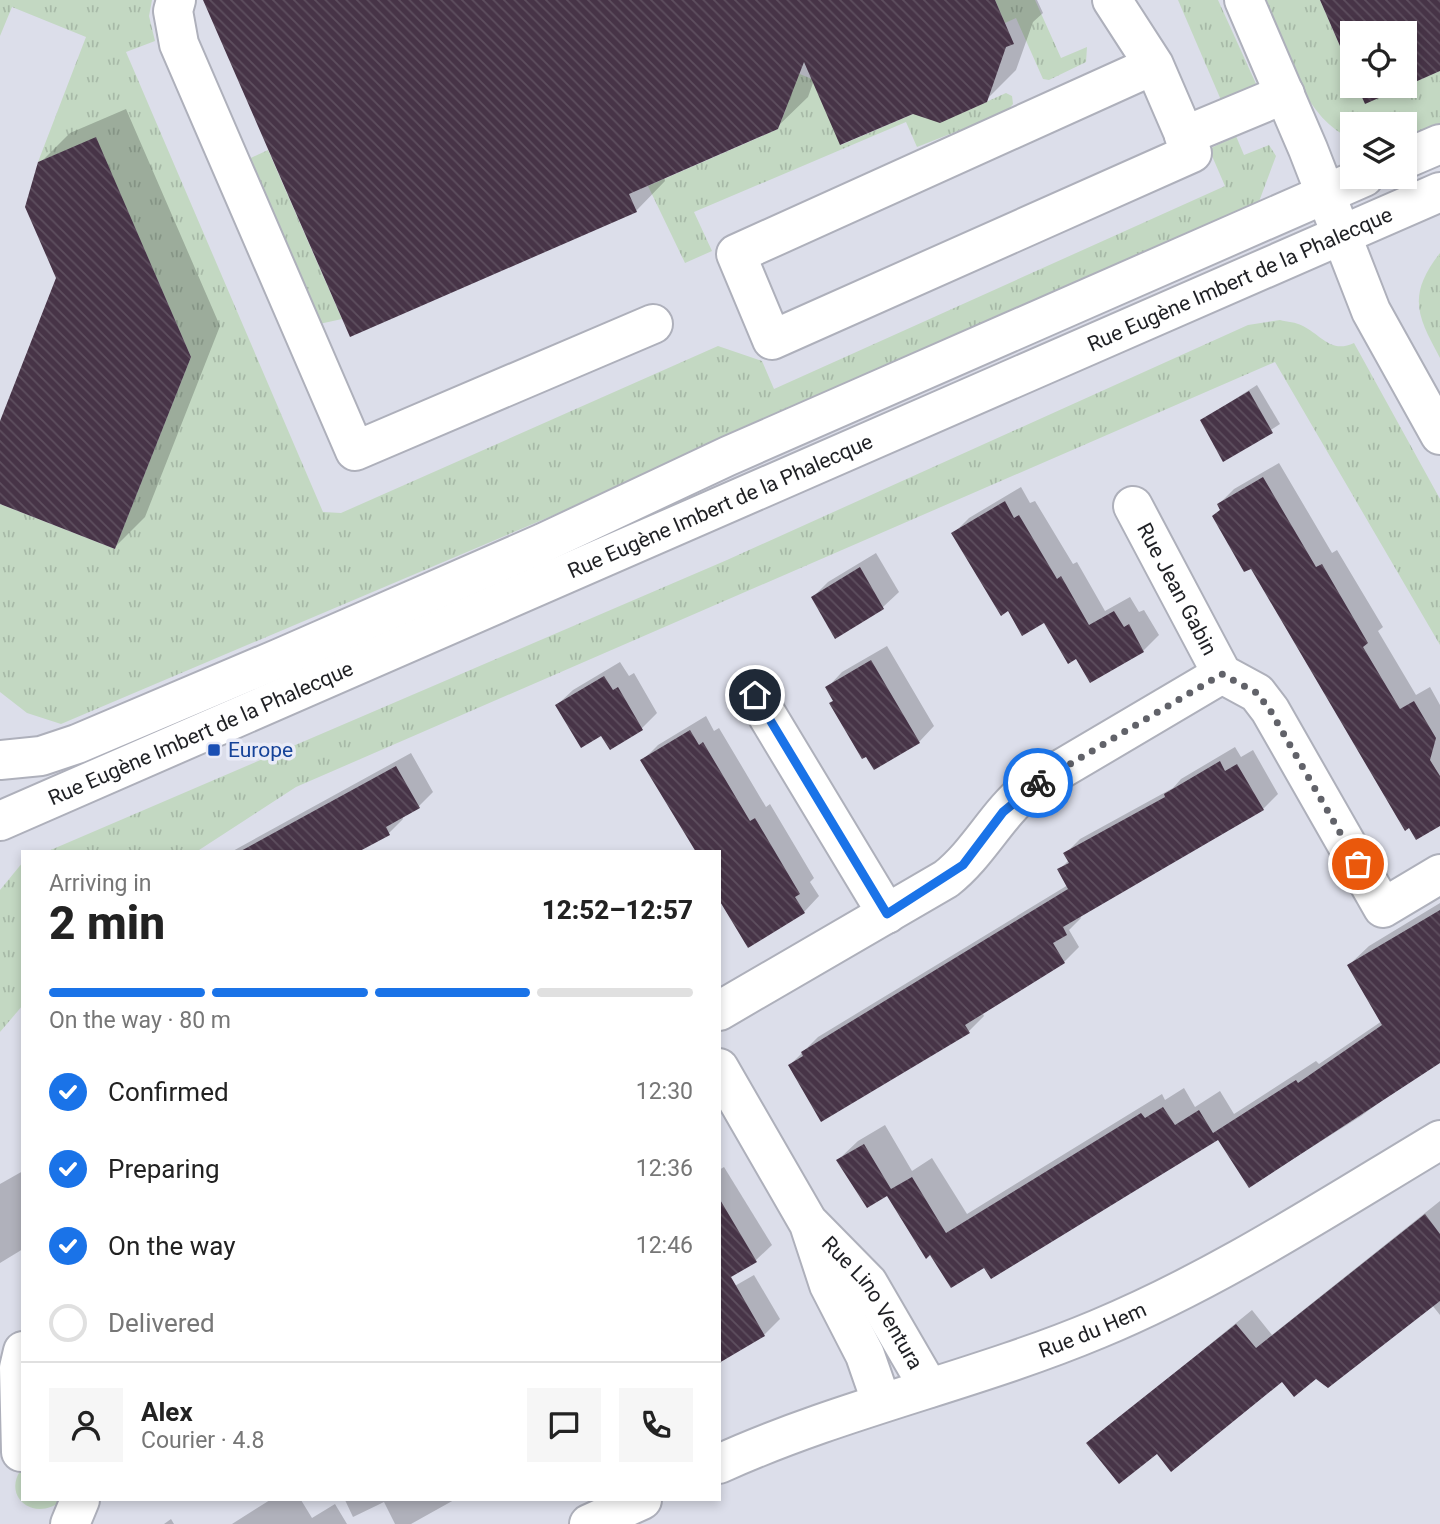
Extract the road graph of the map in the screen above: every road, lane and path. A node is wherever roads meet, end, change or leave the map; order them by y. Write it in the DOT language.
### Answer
graph roads {
  1 [pos="176,0"];
  2 [pos="1112,0"];
  3 [pos="1244,0"];
  4 [pos="1154,65"];
  5 [pos="1285,94"];
  6 [pos="1184,136"];
  7 [pos="1440,144"];
  8 [pos="1417,154"];
  9 [pos="1340,188"];
  10 [pos="1440,192"];
  11 [pos="1326,194"];
  12 [pos="1341,235"];
  13 [pos="653,324"];
  14 [pos="1440,435"];
  15 [pos="1133,506"];
  16 [pos="1222,674"];
  17 [pos="755,695"];
  18 [pos="0,760"];
  19 [pos="0,821"];
  20 [pos="1440,874"];
  21 [pos="887,914"];
  22 [pos="721,1010"];
  23 [pos="721,1071"];
  24 [pos="1440,1140"];
  25 [pos="809,1224"];
  26 [pos="21,1359"];
  27 [pos="929,1388"];
  28 [pos="881,1401"];
  29 [pos="14,1457"];
  30 [pos="721,1463"];
  31 [pos="80,1501"];
  32 [pos="640,1501"];
  33 [pos="70,1524"];
  34 [pos="589,1524"];
  1 -- 13 [label="street"];
  2 -- 4 [label="street"];
  3 -- 5 [label="street"];
  4 -- 6 [label="street"];
  4 -- 6 [label="street"];
  5 -- 6 [label="street"];
  5 -- 11 [label="street"];
  7 -- 8 [label="street"];
  9 -- 11 [label="street, Rue Eugène Imbert de la Phalecque"];
  10 -- 12 [label="street, Rue Eugène Imbert de la Phalecque"];
  11 -- 12 [label="street"];
  11 -- 18 [label="street, Rue Eugène Imbert de la Phalecque"];
  12 -- 14 [label="street"];
  12 -- 19 [label="street, Rue Eugène Imbert de la Phalecque"];
  15 -- 16 [label="street, Rue Jean Gabin"];
  16 -- 20 [label="street, Rue Jean Gabin"];
  16 -- 21 [label="street, Rue Jean Gabin"];
  17 -- 21 [label="street"];
  21 -- 22 [label="street, Rue Jean Gabin"];
  23 -- 25 [label="street, Rue Lino Ventura"];
  24 -- 27 [label="street, Rue du Hem"];
  25 -- 27 [label="street, Rue Lino Ventura"];
  25 -- 28 [label="street, Rue Lino Ventura"];
  26 -- 29 [label="street"];
  27 -- 28 [label="street, Rue du Hem"];
  28 -- 30 [label="street, Rue du Hem"];
  31 -- 33 [label="street"];
  32 -- 34 [label="street"];
}
